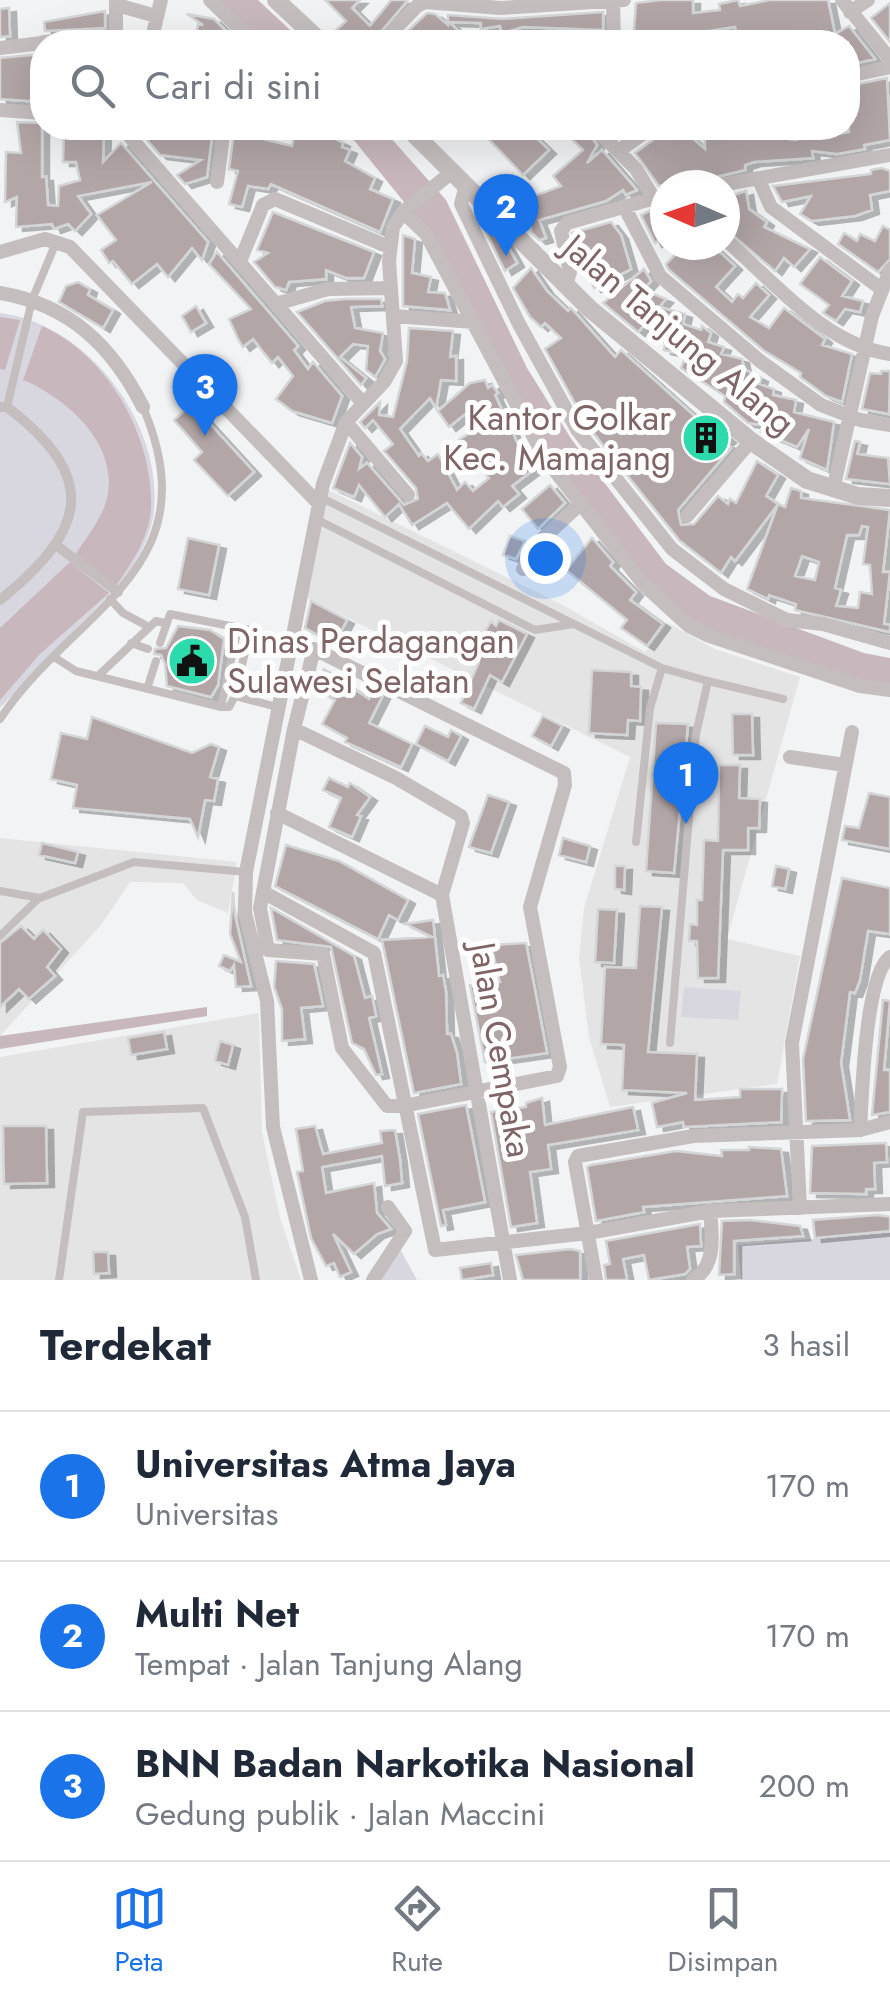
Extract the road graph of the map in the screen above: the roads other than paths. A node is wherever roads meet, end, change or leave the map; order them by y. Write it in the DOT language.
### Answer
graph roads {
  1 [pos="161,0"];
  2 [pos="210,0"];
  3 [pos="868,0"];
  4 [pos="426,1"];
  5 [pos="618,1"];
  6 [pos="116,3"];
  7 [pos="846,6"];
  8 [pos="277,7"];
  9 [pos="156,16"];
  10 [pos="116,30"];
  11 [pos="153,30"];
  12 [pos="241,30"];
  13 [pos="306,30"];
  14 [pos="395,30"];
  15 [pos="615,30"];
  16 [pos="30,44"];
  17 [pos="0,48"];
  18 [pos="890,59"];
  19 [pos="890,67"];
  20 [pos="860,73"];
  21 [pos="0,110"];
  22 [pos="30,113"];
  23 [pos="133,140"];
  24 [pos="222,140"];
  25 [pos="420,140"];
  26 [pos="609,140"];
  27 [pos="635,140"];
  28 [pos="620,150"];
  29 [pos="890,155"];
  30 [pos="758,178"];
  31 [pos="459,179"];
  32 [pos="740,181"];
  33 [pos="217,182"];
  34 [pos="650,185"];
  35 [pos="650,199"];
  36 [pos="624,206"];
  37 [pos="404,210"];
  38 [pos="56,240"];
  39 [pos="389,247"];
  40 [pos="0,252"];
  41 [pos="740,252"];
  42 [pos="241,258"];
  43 [pos="890,270"];
  44 [pos="566,285"];
  45 [pos="391,288"];
  46 [pos="880,288"];
  47 [pos="0,293"];
  48 [pos="32,300"];
  49 [pos="279,302"];
  50 [pos="394,316"];
  51 [pos="474,322"];
  52 [pos="864,350"];
  53 [pos="890,354"];
  54 [pos="362,401"];
  55 [pos="4,407"];
  56 [pos="143,408"];
  57 [pos="847,415"];
  58 [pos="346,422"];
  59 [pos="890,425"];
  60 [pos="751,441"];
  61 [pos="833,490"];
  62 [pos="408,495"];
  63 [pos="890,498"];
  64 [pos="580,504"];
  65 [pos="318,507"];
  66 [pos="354,515"];
  67 [pos="687,516"];
  68 [pos="341,532"];
  69 [pos="61,549"];
  70 [pos="522,569"];
  71 [pos="114,593"];
  72 [pos="0,600"];
  73 [pos="164,623"];
  74 [pos="573,624"];
  75 [pos="149,627"];
  76 [pos="238,628"];
  77 [pos="160,643"];
  78 [pos="890,643"];
  79 [pos="131,644"];
  80 [pos="148,649"];
  81 [pos="54,657"];
  82 [pos="156,661"];
  83 [pos="231,662"];
  84 [pos="243,665"];
  85 [pos="662,668"];
  86 [pos="98,676"];
  87 [pos="708,681"];
  88 [pos="148,689"];
  89 [pos="890,690"];
  90 [pos="235,696"];
  91 [pos="783,699"];
  92 [pos="277,707"];
  93 [pos="221,708"];
  94 [pos="0,720"];
  95 [pos="294,729"];
  96 [pos="852,732"];
  97 [pos="790,758"];
  98 [pos="845,765"];
  99 [pos="277,813"];
  100 [pos="636,842"];
  101 [pos="246,872"];
  102 [pos="0,891"];
  103 [pos="263,892"];
  104 [pos="442,895"];
  105 [pos="39,898"];
  106 [pos="0,936"];
  107 [pos="890,957"];
  108 [pos="670,1043"];
  109 [pos="479,1092"];
  110 [pos="403,1106"];
  111 [pos="890,1122"];
  112 [pos="860,1130"];
  113 [pos="793,1131"];
  114 [pos="890,1204"];
  115 [pos="388,1207"];
  116 [pos="800,1208"];
  117 [pos="710,1210"];
  118 [pos="588,1232"];
  119 [pos="503,1245"];
  120 [pos="58,1280"];
  121 [pos="256,1280"];
  122 [pos="311,1280"];
  123 [pos="373,1280"];
  124 [pos="510,1280"];
  125 [pos="596,1280"];
  126 [pos="693,1280"];
  1 -- 9 [label="street"];
  2 -- 12 [label="street"];
  3 -- 7 [label="street"];
  4 -- 5 [label="street"];
  4 -- 14 [label="street"];
  5 -- 15 [label="street"];
  6 -- 9 [label="street"];
  6 -- 10 [label="street"];
  7 -- 18 [label="street"];
  8 -- 13 [label="street"];
  9 -- 11 [label="street"];
  16 -- 17 [label="street"];
  19 -- 20 [label="street"];
  21 -- 22 [label="street"];
  23 -- 42 [label="street"];
  24 -- 33 [label="street"];
  25 -- 31 [label="street, Jalan Tanjung Alang"];
  26 -- 28 [label="street"];
  27 -- 28 [label="street"];
  28 -- 34 [label="street"];
  29 -- 30 [label="street"];
  30 -- 32 [label="street"];
  30 -- 46 [label="street"];
  31 -- 37 [label="street"];
  31 -- 44 [label="street, Jalan Tanjung Alang"];
  31 -- 78 [label="street"];
  35 -- 36 [label="street"];
  36 -- 44 [label="street"];
  36 -- 57 [label="street"];
  37 -- 39 [label="street"];
  37 -- 51 [label="street"];
  38 -- 40 [label="street"];
  38 -- 48 [label="lane"];
  38 -- 65 [label="street"];
  39 -- 42 [label="street"];
  39 -- 45 [label="street"];
  41 -- 52 [label="street"];
  42 -- 49 [label="street"];
  43 -- 46 [label="street"];
  44 -- 60 [label="street, Jalan Tanjung Alang"];
  45 -- 49 [label="street"];
  45 -- 50 [label="street"];
  46 -- 52 [label="street"];
  47 -- 48 [label="street"];
  48 -- 55 [label="lane"];
  48 -- 56 [label="street"];
  49 -- 54 [label="street"];
  50 -- 51 [label="street"];
  50 -- 54 [label="street"];
  51 -- 64 [label="street"];
  52 -- 53 [label="street"];
  52 -- 57 [label="street"];
  54 -- 58 [label="street"];
  55 -- 69 [label="street"];
  56 -- 71 [label="lane"];
  57 -- 59 [label="street"];
  57 -- 61 [label="street"];
  58 -- 62 [label="street"];
  58 -- 65 [label="street"];
  60 -- 61 [label="street, Jalan Tanjung Alang"];
  60 -- 67 [label="street"];
  61 -- 63 [label="street, Jalan Tanjung Alang"];
  64 -- 70 [label="street"];
  64 -- 89 [label="street"];
  65 -- 66 [label="lane"];
  65 -- 68 [label="lane"];
  65 -- 92 [label="street"];
  66 -- 68 [label="lane"];
  66 -- 74 [label="lane"];
  68 -- 74 [label="lane"];
  69 -- 71 [label="street"];
  69 -- 72 [label="street"];
  71 -- 75 [label="lane"];
  71 -- 81 [label="lane"];
  73 -- 75 [label="lane"];
  73 -- 76 [label="lane"];
  73 -- 77 [label="lane"];
  74 -- 85 [label="lane"];
  75 -- 79 [label="lane"];
  76 -- 83 [label="lane"];
  76 -- 84 [label="lane"];
  79 -- 80 [label="lane"];
  79 -- 86 [label="lane"];
  81 -- 86 [label="lane"];
  81 -- 94 [label="lane"];
  82 -- 88 [label="lane"];
  83 -- 84 [label="lane"];
  83 -- 93 [label="lane"];
  84 -- 90 [label="lane"];
  85 -- 87 [label="lane"];
  85 -- 100 [label="lane"];
  86 -- 88 [label="lane"];
  87 -- 91 [label="lane"];
  87 -- 108 [label="lane"];
  88 -- 93 [label="lane"];
  90 -- 92 [label="lane"];
  90 -- 93 [label="lane"];
  92 -- 101 [label="street"];
  95 -- 99 [label="street"];
  95 -- 104 [label="street"];
  95 -- 109 [label="street"];
  96 -- 98 [label="street"];
  97 -- 98 [label="street"];
  98 -- 113 [label="street"];
  99 -- 103 [label="street"];
  99 -- 104 [label="street"];
  101 -- 105 [label="lane"];
  101 -- 122 [label="street"];
  102 -- 105 [label="lane"];
  103 -- 110 [label="street"];
  103 -- 110 [label="street"];
  104 -- 109 [label="street, Jalan Cempaka"];
  105 -- 106 [label="lane"];
  107 -- 112 [label="street"];
  109 -- 110 [label="street"];
  109 -- 119 [label="street, Jalan Cempaka"];
  110 -- 119 [label="street"];
  111 -- 112 [label="street"];
  112 -- 113 [label="street"];
  113 -- 116 [label="street"];
  113 -- 118 [label="street"];
  114 -- 116 [label="street"];
  115 -- 123 [label="street"];
  116 -- 117 [label="street"];
  117 -- 118 [label="street"];
  117 -- 126 [label="street"];
  118 -- 119 [label="street"];
  118 -- 125 [label="street"];
  119 -- 124 [label="street, Jalan Cempaka"];
  120 -- 121 [label="lane"];
}
